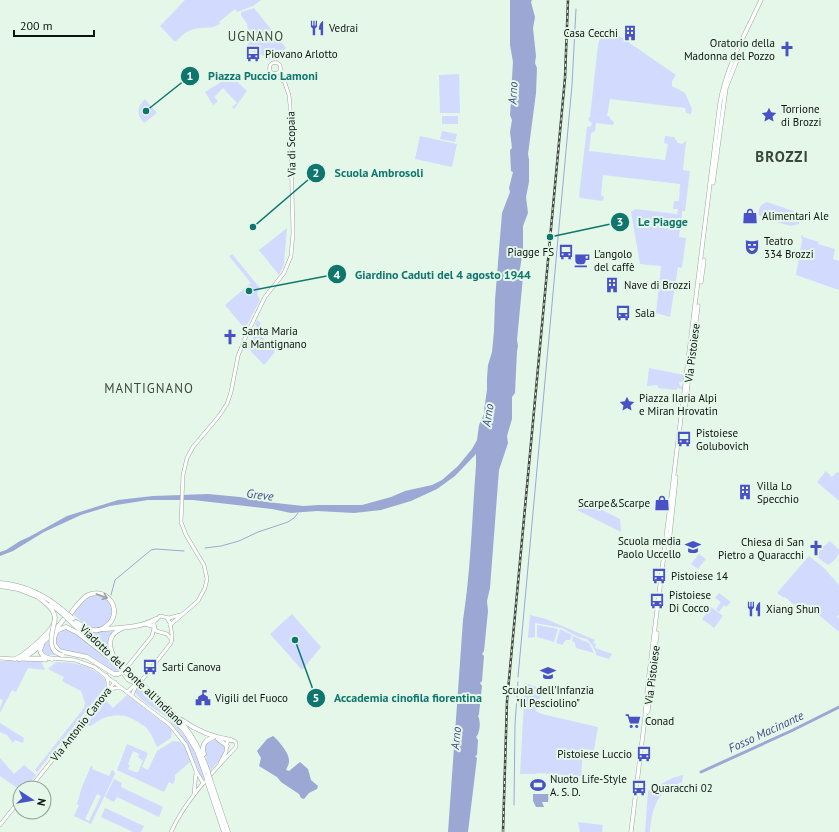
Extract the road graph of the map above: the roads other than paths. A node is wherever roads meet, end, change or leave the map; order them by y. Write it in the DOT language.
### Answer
graph roads {
  1 [pos="762,0"];
  2 [pos="280,70"];
  3 [pos="274,73"];
  4 [pos="285,84"];
  5 [pos="0,583"];
  6 [pos="0,586"];
  7 [pos="20,588"];
  8 [pos="37,596"];
  9 [pos="183,614"];
  10 [pos="68,616"];
  11 [pos="167,618"];
  12 [pos="156,619"];
  13 [pos="76,622"];
  14 [pos="54,623"];
  15 [pos="146,624"];
  16 [pos="170,626"];
  17 [pos="154,627"];
  18 [pos="125,628"];
  19 [pos="101,630"];
  20 [pos="56,632"];
  21 [pos="162,633"];
  22 [pos="50,636"];
  23 [pos="152,636"];
  24 [pos="172,640"];
  25 [pos="43,643"];
  26 [pos="0,658"];
  27 [pos="17,659"];
  28 [pos="52,659"];
  29 [pos="115,661"];
  30 [pos="95,662"];
  31 [pos="127,667"];
  32 [pos="122,672"];
  33 [pos="105,674"];
  34 [pos="141,680"];
  35 [pos="115,682"];
  36 [pos="135,685"];
  37 [pos="122,688"];
  38 [pos="144,688"];
  39 [pos="107,691"];
  40 [pos="128,692"];
  41 [pos="132,695"];
  42 [pos="174,713"];
  43 [pos="215,738"];
  44 [pos="231,740"];
  45 [pos="227,747"];
  46 [pos="232,751"];
  47 [pos="220,763"];
  48 [pos="196,770"];
  49 [pos="207,774"];
  50 [pos="196,777"];
  51 [pos="36,780"];
  52 [pos="207,781"];
  53 [pos="200,787"];
  54 [pos="192,798"];
  55 [pos="12,810"];
  56 [pos="0,825"];
  57 [pos="171,832"];
  58 [pos="224,832"];
  59 [pos="228,832"];
  60 [pos="631,832"];
  1 -- 60 [label="main road, Via Pistoiese"];
  2 -- 3 [label="street"];
  2 -- 3 [label="street"];
  2 -- 4 [label="street, Via di Scopaia"];
  3 -- 4 [label="street"];
  4 -- 9 [label="street, Via di Scopaia"];
  5 -- 7 [label="highway, Viadotto del Ponte all'Indiano"];
  6 -- 7 [label="highway, Viadotto del Ponte all'Indiano"];
  7 -- 8 [label="highway, Viadotto del Ponte all'Indiano"];
  7 -- 10 [label="highway, Viadotto del Ponte all'Indiano"];
  8 -- 10 [label="highway, Viadotto del Ponte all'Indiano"];
  8 -- 14 [label="highway"];
  9 -- 11 [label="street"];
  9 -- 16 [label="street"];
  10 -- 13 [label="highway, Viadotto del Ponte all'Indiano"];
  10 -- 19 [label="highway, one-way"];
  10 -- 22 [label="highway"];
  10 -- 29 [label="highway, Viadotto del Ponte all'Indiano"];
  11 -- 12 [label="street"];
  11 -- 16 [label="street"];
  12 -- 15 [label="highway"];
  12 -- 17 [label="street"];
  13 -- 19 [label="highway"];
  13 -- 29 [label="highway, Viadotto del Ponte all'Indiano"];
  14 -- 27 [label="highway"];
  14 -- 30 [label="highway, bridge"];
  15 -- 17 [label="highway"];
  15 -- 18 [label="highway"];
  16 -- 21 [label="street"];
  16 -- 24 [label="street"];
  17 -- 21 [label="street"];
  17 -- 23 [label="street"];
  18 -- 19 [label="highway"];
  18 -- 29 [label="highway"];
  20 -- 22 [label="highway"];
  20 -- 29 [label="highway"];
  20 -- 30 [label="highway"];
  21 -- 23 [label="street"];
  21 -- 24 [label="street"];
  22 -- 25 [label="highway"];
  23 -- 31 [label="street"];
  24 -- 34 [label="street"];
  25 -- 27 [label="highway"];
  25 -- 28 [label="highway"];
  26 -- 27 [label="street"];
  27 -- 28 [label="street"];
  28 -- 33 [label="street"];
  29 -- 38 [label="highway, Viadotto del Ponte all'Indiano, bridge"];
  30 -- 32 [label="highway"];
  32 -- 36 [label="street"];
  33 -- 35 [label="street"];
  33 -- 39 [label="street"];
  35 -- 37 [label="street, Via Antonio Canova"];
  35 -- 39 [label="street, Via Antonio Canova"];
  36 -- 40 [label="street"];
  36 -- 41 [label="street"];
  37 -- 39 [label="street"];
  37 -- 40 [label="street, Via Antonio Canova"];
  38 -- 42 [label="highway, Viadotto del Ponte all'Indiano"];
  38 -- 49 [label="highway, Viadotto del Ponte all'Indiano"];
  39 -- 51 [label="street, Via Antonio Canova"];
  40 -- 41 [label="street, Via Antonio Canova"];
  41 -- 48 [label="street, Via Antonio Canova"];
  42 -- 43 [label="highway"];
  42 -- 49 [label="highway, Viadotto del Ponte all'Indiano"];
  43 -- 44 [label="highway"];
  43 -- 45 [label="highway"];
  43 -- 49 [label="highway"];
  44 -- 45 [label="street"];
  44 -- 46 [label="street"];
  45 -- 46 [label="street"];
  45 -- 47 [label="street"];
  46 -- 47 [label="street"];
  47 -- 52 [label="street"];
  48 -- 50 [label="street, Via Antonio Canova"];
  48 -- 52 [label="street, Via Antonio Canova"];
  49 -- 52 [label="highway, Viadotto del Ponte all'Indiano, bridge"];
  50 -- 53 [label="street, Via Antonio Canova"];
  50 -- 54 [label="street, Via Antonio Canova"];
  52 -- 53 [label="street"];
  52 -- 58 [label="highway, Viadotto del Ponte all'Indiano"];
  52 -- 59 [label="highway, Viadotto del Ponte all'Indiano"];
  53 -- 54 [label="street"];
  54 -- 57 [label="street"];
  55 -- 56 [label="street"];
}
